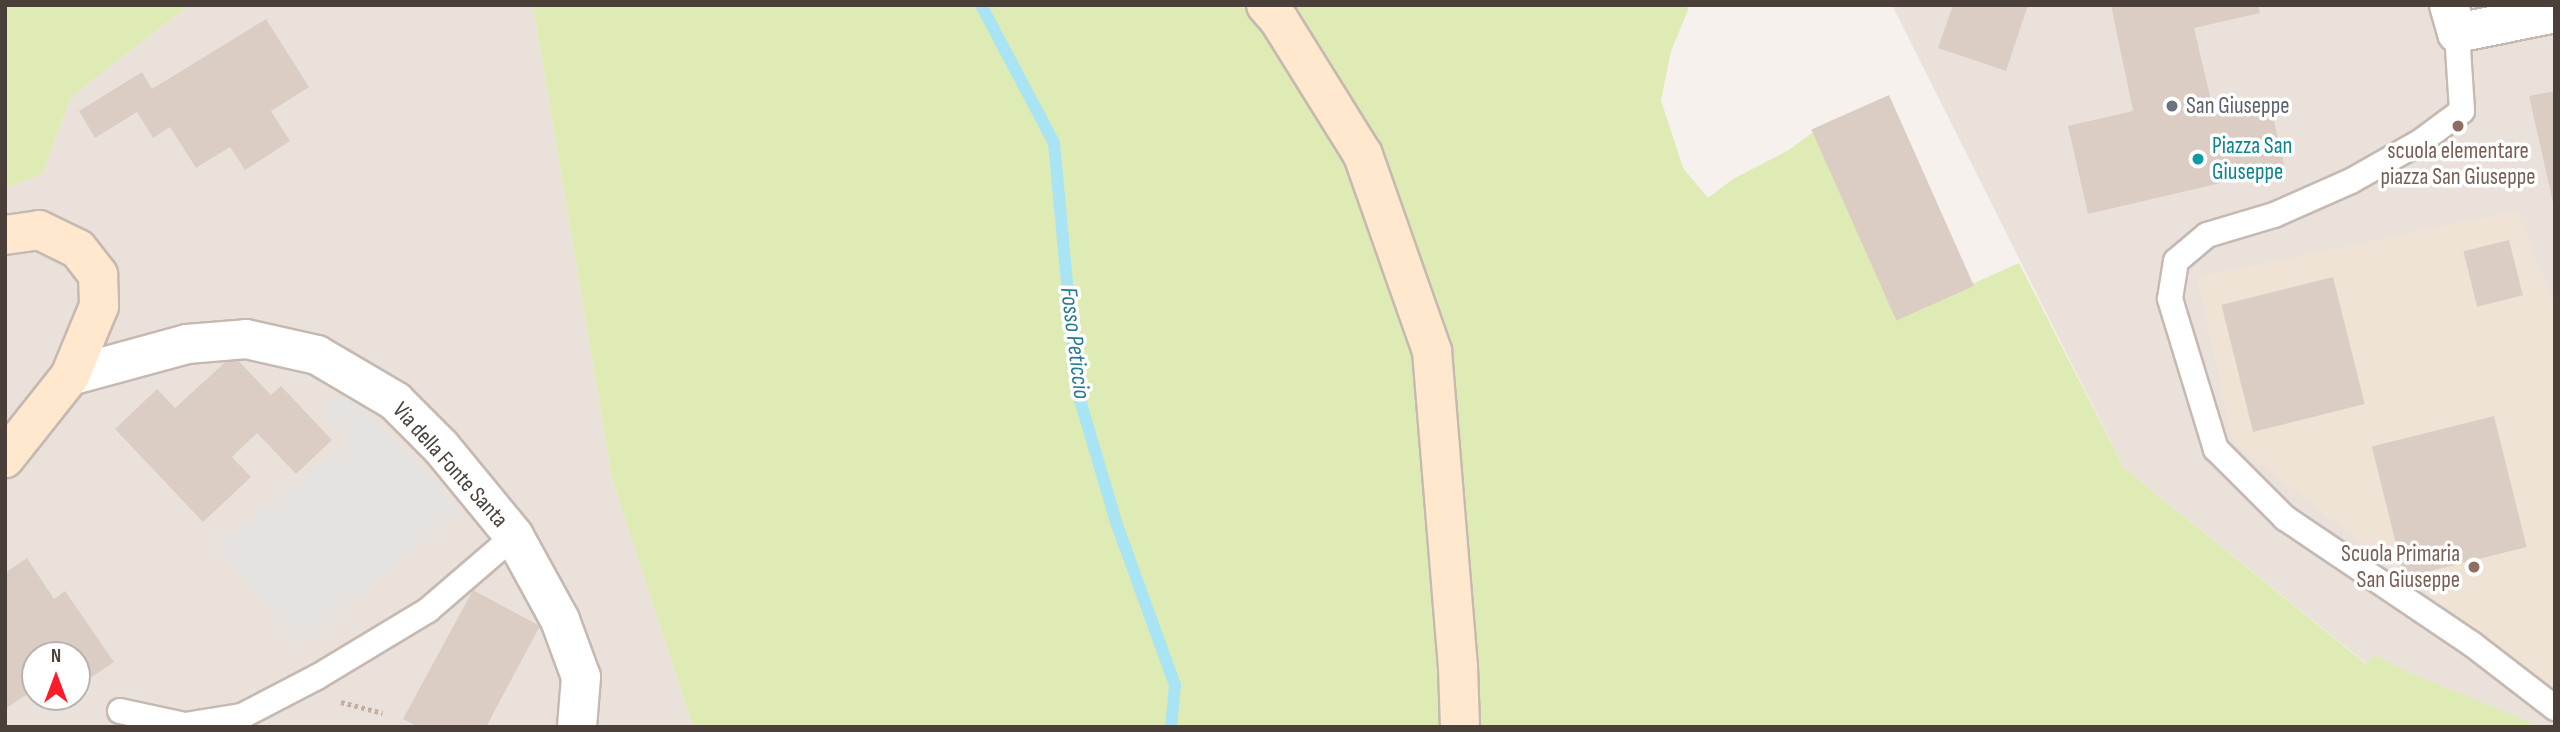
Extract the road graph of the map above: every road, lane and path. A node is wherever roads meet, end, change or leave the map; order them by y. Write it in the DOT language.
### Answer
graph roads {
  1 [pos="1266,5"];
  2 [pos="2555,13"];
  3 [pos="2453,19"];
  4 [pos="5,235"];
  5 [pos="70,376"];
  6 [pos="5,458"];
  7 [pos="514,536"];
  8 [pos="2555,708"];
  9 [pos="120,711"];
  10 [pos="576,727"];
  11 [pos="1460,727"];
  1 -- 11 [label="street"];
  2 -- 3 [label="street"];
  3 -- 8 [label="lane"];
  4 -- 5 [label="street"];
  5 -- 6 [label="street"];
  5 -- 7 [label="street, Via della Fonte Santa"];
  7 -- 9 [label="lane"];
  7 -- 10 [label="street, Via della Fonte Santa"];
}
